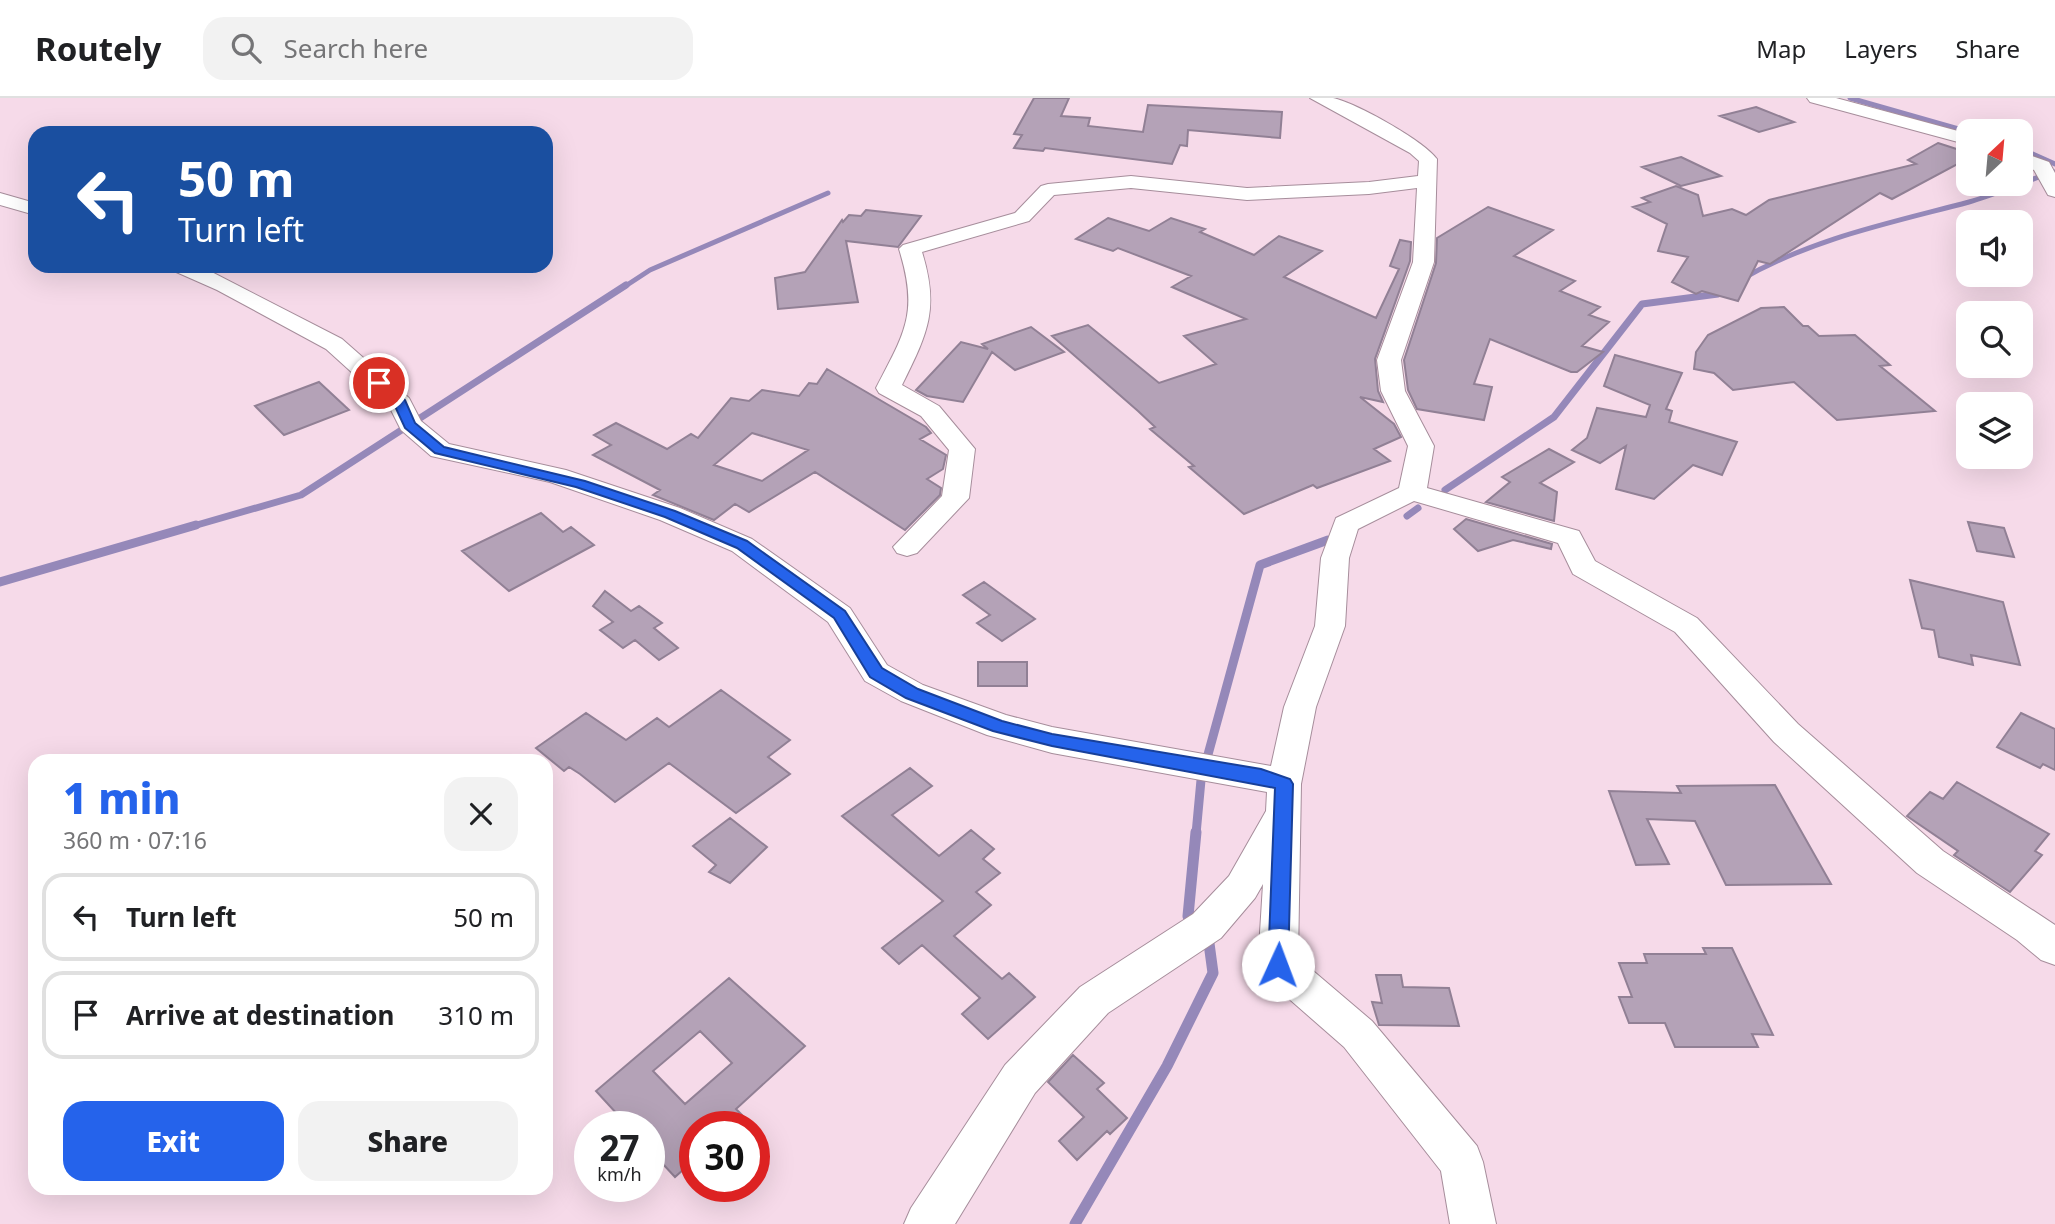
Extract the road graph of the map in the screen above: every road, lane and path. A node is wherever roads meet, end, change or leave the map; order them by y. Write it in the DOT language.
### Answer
graph roads {
  1 [pos="1319,98"];
  2 [pos="1816,98"];
  3 [pos="1956,136"];
  4 [pos="2034,163"];
  5 [pos="1426,181"];
  6 [pos="2054,188"];
  7 [pos="0,199"];
  8 [pos="28,207"];
  9 [pos="198,273"];
  10 [pos="1418,464"];
  11 [pos="907,547"];
  12 [pos="1284,798"];
  13 [pos="2055,948"];
  14 [pos="937,1212"];
  15 [pos="1473,1224"];
  1 -- 5 [label="street"];
  2 -- 3 [label="street"];
  4 -- 6 [label="street"];
  5 -- 10 [label="street"];
  5 -- 11 [label="street"];
  7 -- 8 [label="street"];
  9 -- 12 [label="street"];
  10 -- 12 [label="street"];
  10 -- 13 [label="street"];
  12 -- 14 [label="street"];
  12 -- 15 [label="street"];
}
